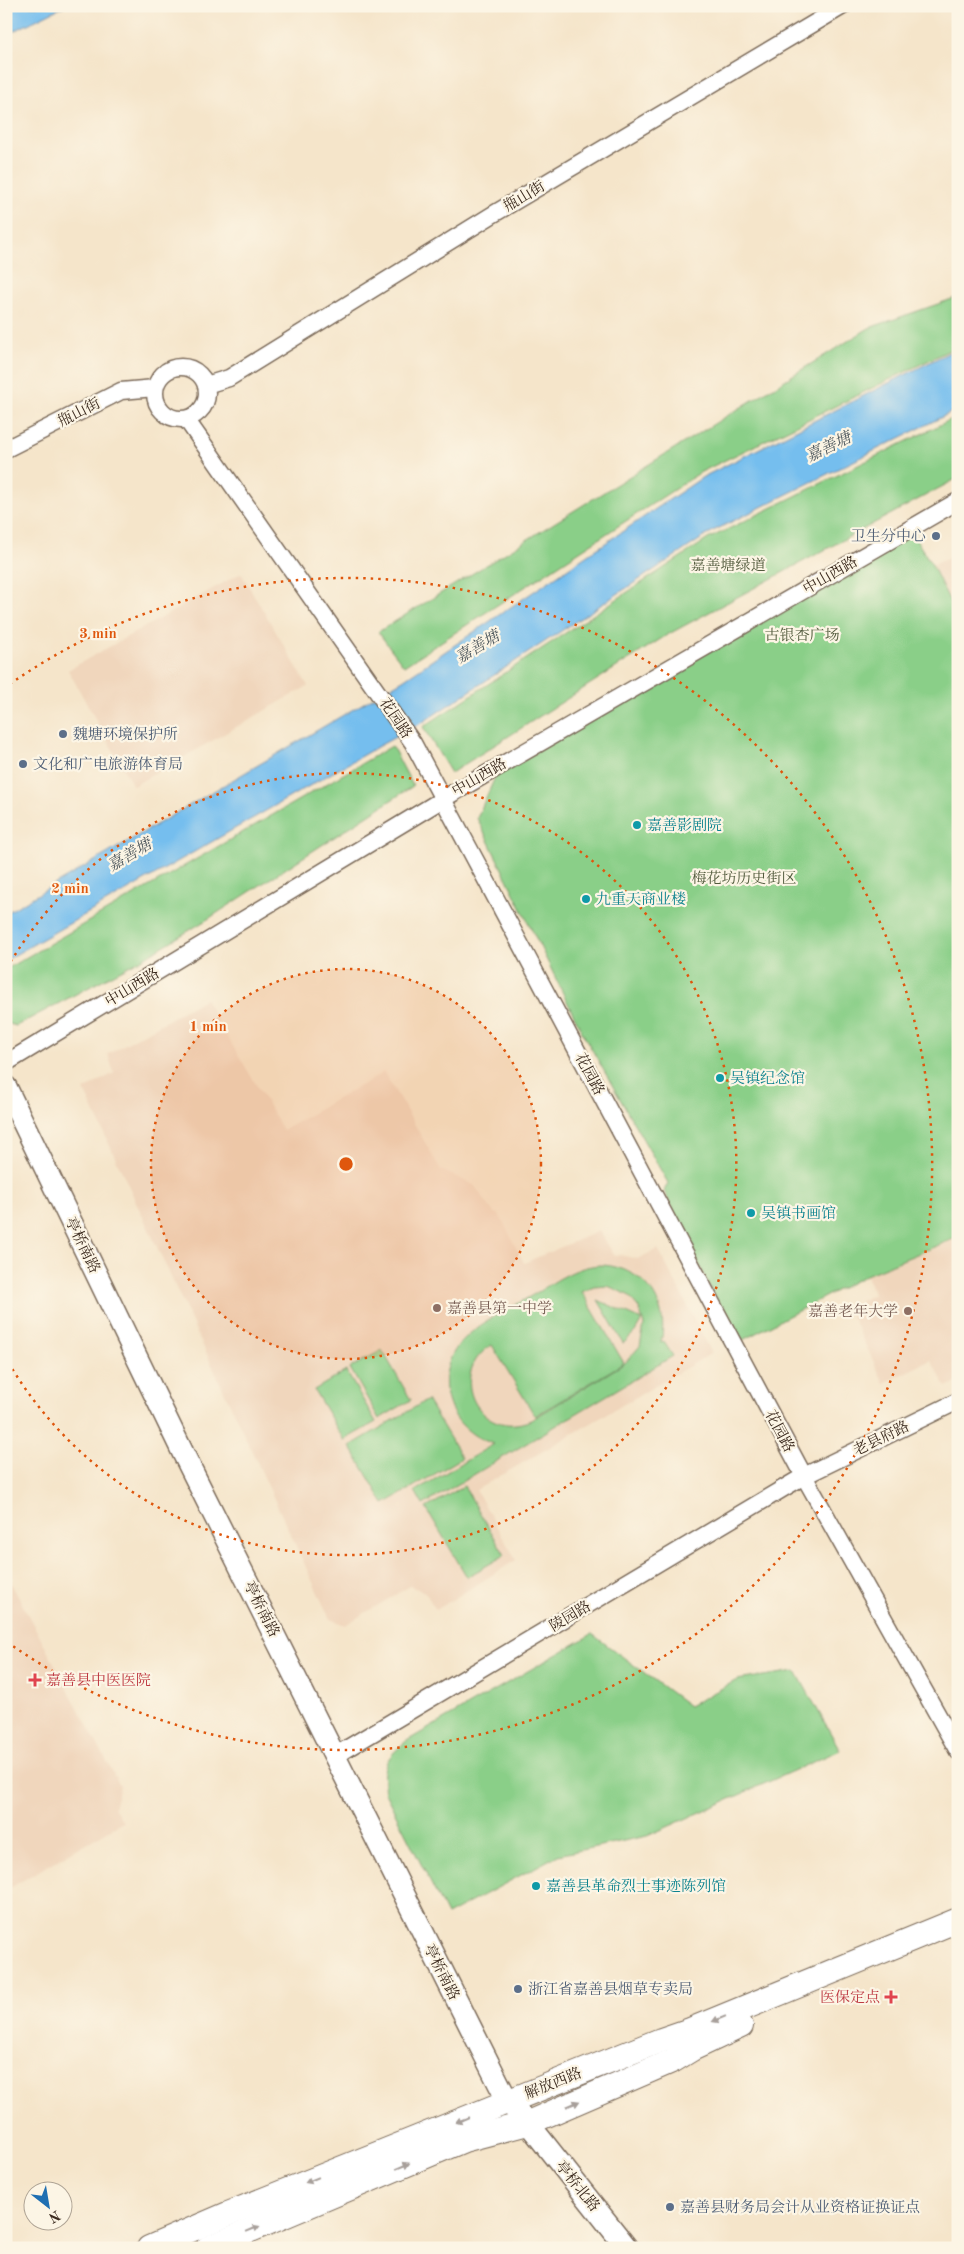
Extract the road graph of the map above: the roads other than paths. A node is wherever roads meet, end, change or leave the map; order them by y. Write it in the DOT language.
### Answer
graph roads {
  1 [pos="843,6"];
  2 [pos="206,385"];
  3 [pos="155,388"];
  4 [pos="186,419"];
  5 [pos="6,449"];
  6 [pos="958,501"];
  7 [pos="443,799"];
  8 [pos="6,1063"];
  9 [pos="6,1087"];
  10 [pos="958,1401"];
  11 [pos="804,1476"];
  12 [pos="958,1751"];
  13 [pos="336,1755"];
  14 [pos="958,1920"];
  15 [pos="958,1936"];
  16 [pos="508,2102"];
  17 [pos="528,2123"];
  18 [pos="149,2248"];
  19 [pos="208,2248"];
  20 [pos="627,2248"];
  1 -- 2 [label="street, 甁山街"];
  2 -- 3 [label="street"];
  2 -- 4 [label="street"];
  3 -- 4 [label="street"];
  3 -- 5 [label="street, 甁山街"];
  4 -- 7 [label="street, 花园路"];
  6 -- 7 [label="street, 中山西路"];
  7 -- 8 [label="street, 中山西路"];
  7 -- 11 [label="street, 花园路"];
  9 -- 13 [label="street, 亭桥南路"];
  10 -- 11 [label="street, 老县府路"];
  11 -- 12 [label="street, 花园路"];
  11 -- 13 [label="street, 陵园路"];
  13 -- 16 [label="street, 亭桥南路"];
  14 -- 16 [label="main road, 解放西路, one-way"];
  17 -- 15 [label="main road, 解放西路, one-way"];
  16 -- 17 [label="street, 亭桥南路"];
  16 -- 18 [label="main road, 解放西路, one-way"];
  19 -- 17 [label="main road, 解放西路, one-way"];
  17 -- 20 [label="street, 亭桥北路"];
}
